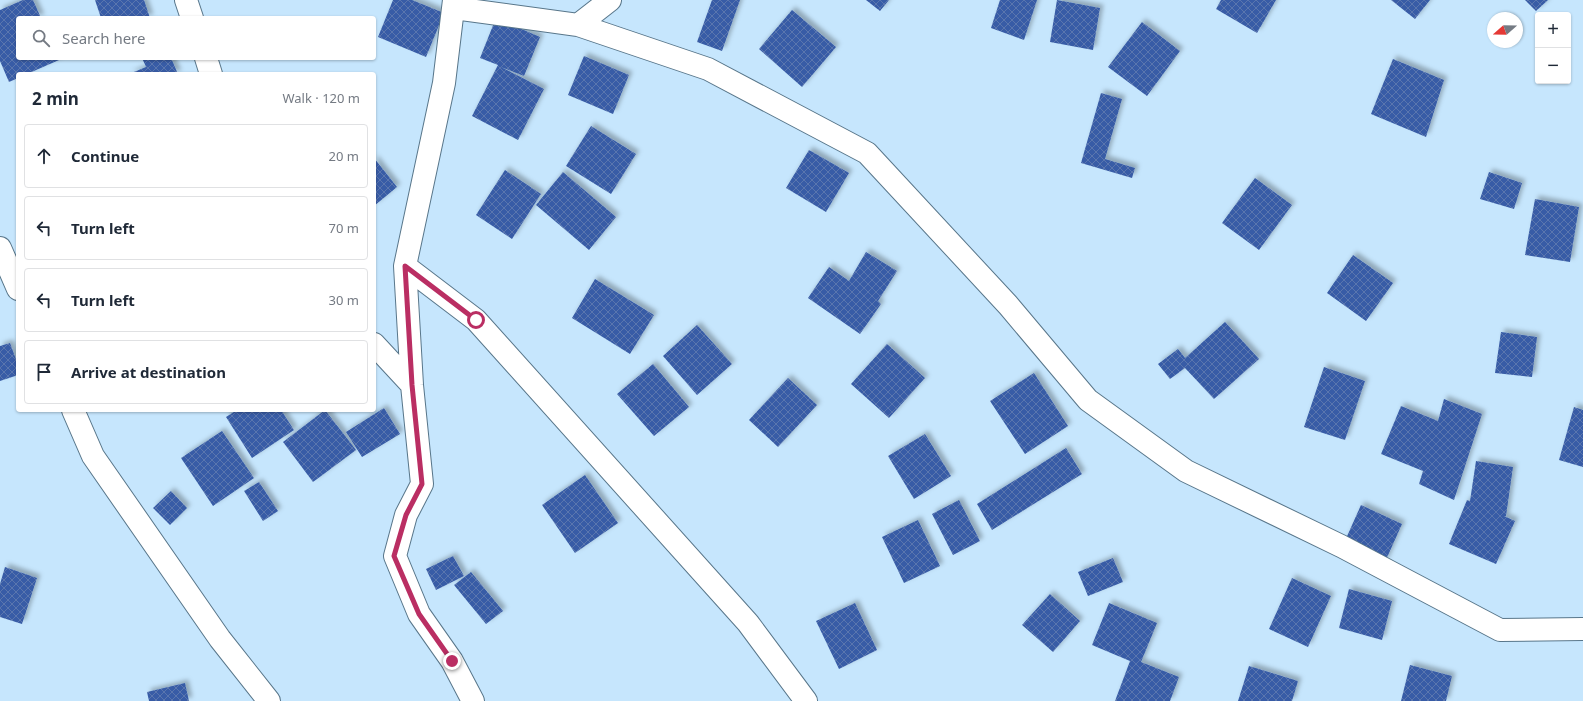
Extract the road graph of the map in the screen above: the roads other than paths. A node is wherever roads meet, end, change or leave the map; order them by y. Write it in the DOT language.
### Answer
graph roads {
  1 [pos="186,0"];
  2 [pos="610,0"];
  3 [pos="454,4"];
  4 [pos="191,16"];
  5 [pos="578,24"];
  6 [pos="207,60"];
  7 [pos="211,72"];
  8 [pos="0,248"];
  9 [pos="405,266"];
  10 [pos="16,284"];
  11 [pos="376,346"];
  12 [pos="412,385"];
  13 [pos="73,412"];
  14 [pos="1583,629"];
  15 [pos="269,701"];
  16 [pos="473,701"];
  17 [pos="806,701"];
  1 -- 4 [label="street"];
  2 -- 5 [label="street"];
  3 -- 5 [label="street"];
  3 -- 9 [label="street"];
  5 -- 14 [label="street"];
  6 -- 7 [label="street"];
  8 -- 10 [label="street"];
  9 -- 12 [label="street"];
  9 -- 17 [label="street"];
  11 -- 12 [label="street"];
  12 -- 16 [label="street"];
  13 -- 15 [label="street"];
}
